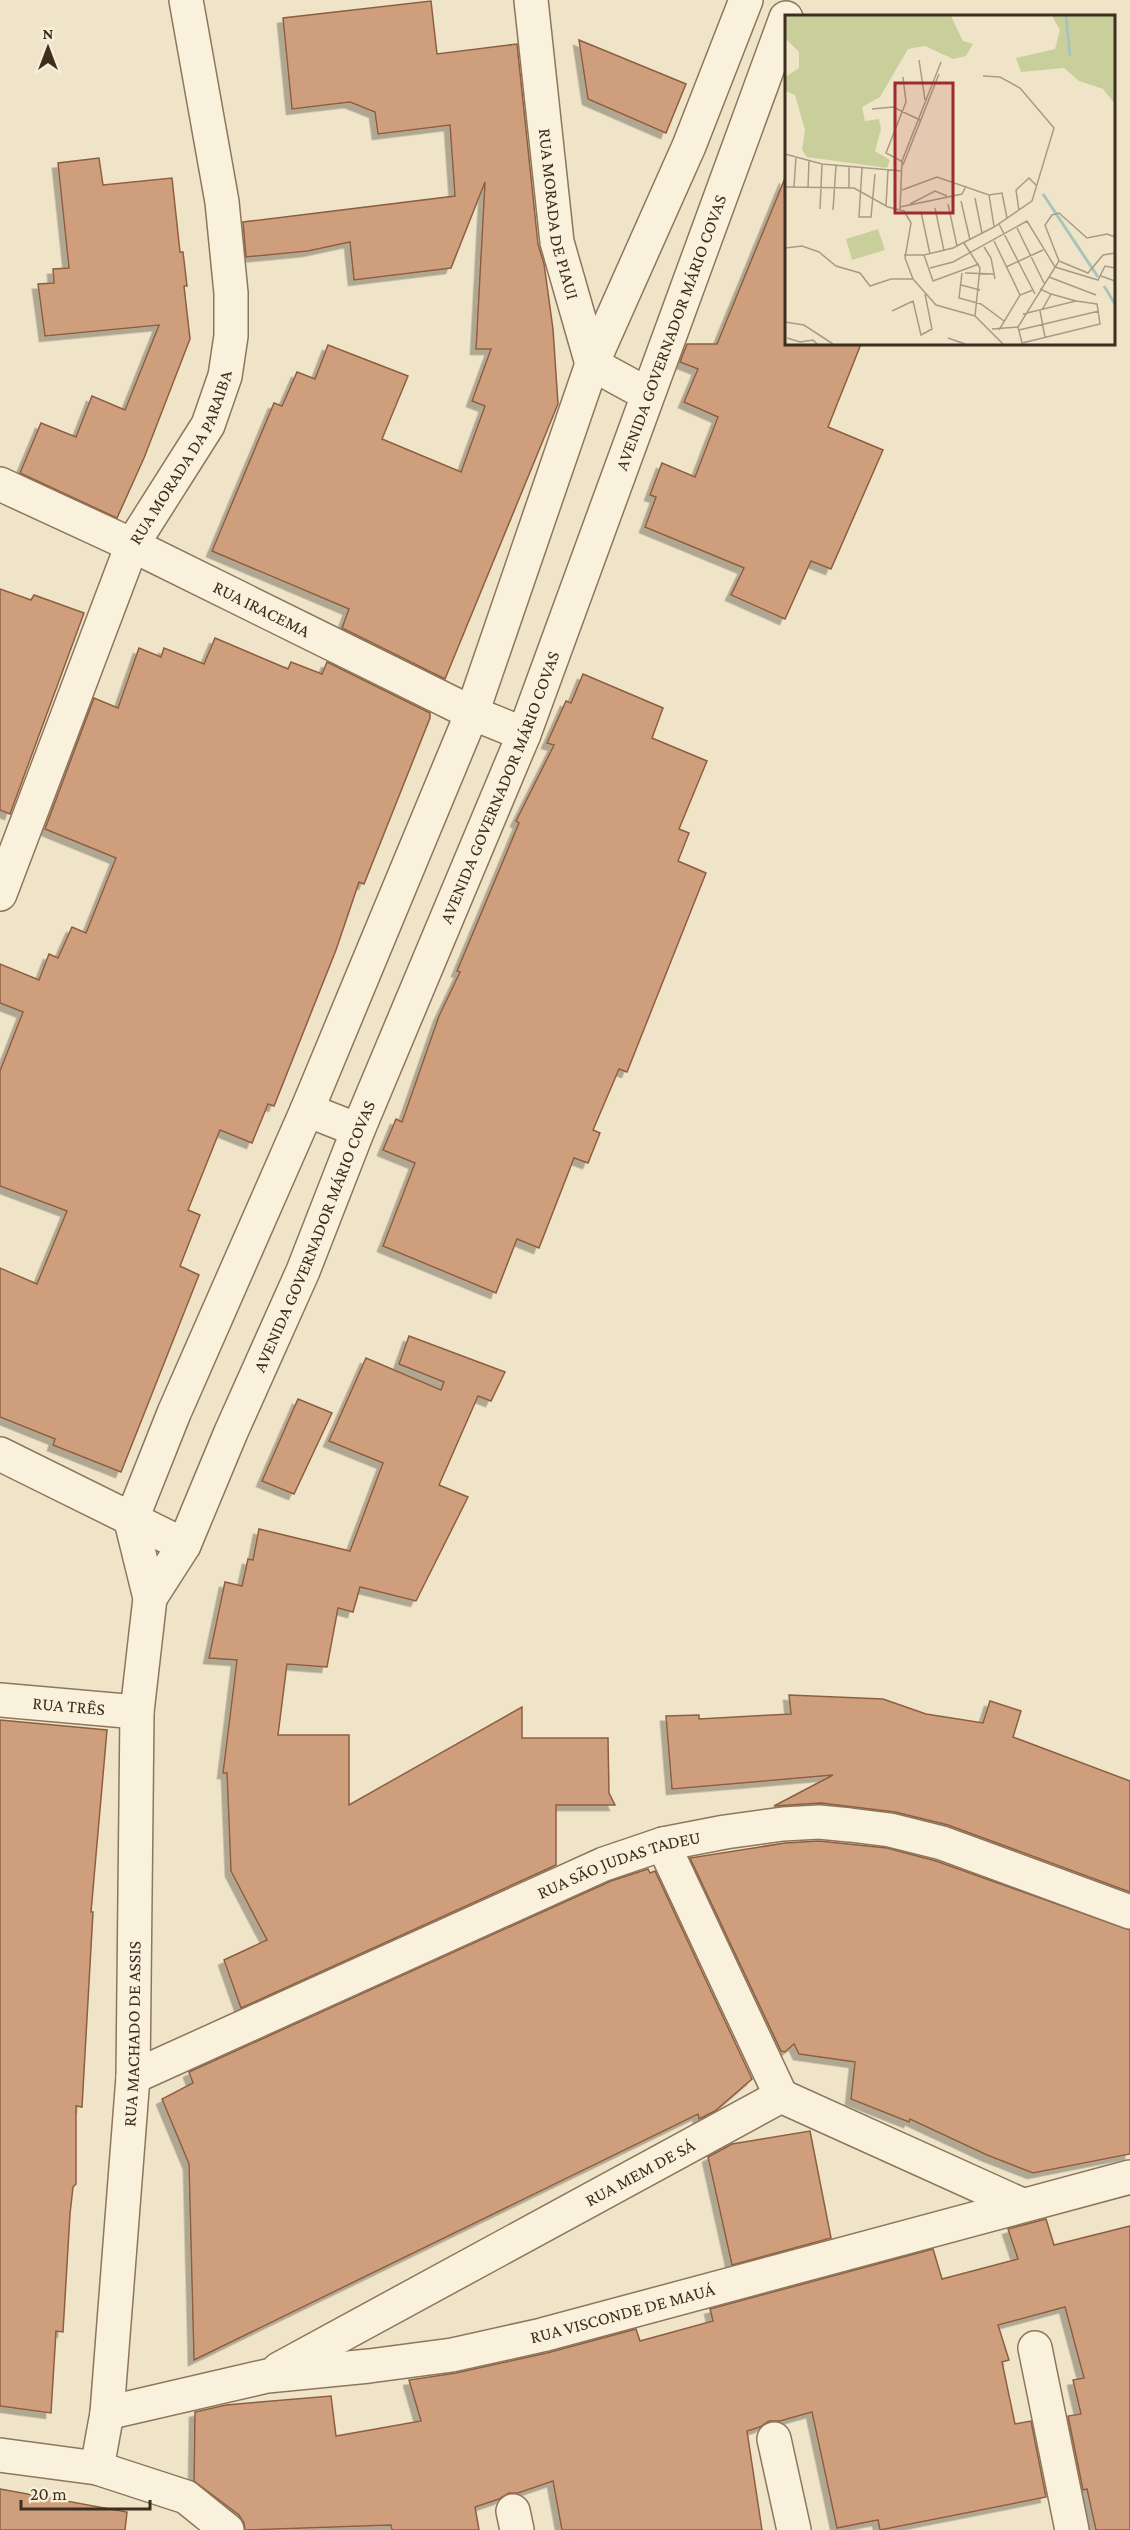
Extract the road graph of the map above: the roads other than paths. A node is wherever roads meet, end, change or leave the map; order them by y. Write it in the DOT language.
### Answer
graph roads {
  1 [pos="186,0"];
  2 [pos="531,0"];
  3 [pos="746,0"];
  4 [pos="793,0"];
  5 [pos="788,15"];
  6 [pos="785,22"];
  7 [pos="592,364"];
  8 [pos="647,394"];
  9 [pos="0,484"];
  10 [pos="132,545"];
  11 [pos="472,713"];
  12 [pos="524,734"];
  13 [pos="0,894"];
  14 [pos="307,1110"];
  15 [pos="358,1130"];
  16 [pos="0,1454"];
  17 [pos="131,1521"];
  18 [pos="184,1545"];
  19 [pos="150,1598"];
  20 [pos="0,1700"];
  21 [pos="137,1712"];
  22 [pos="663,1844"];
  23 [pos="1130,1912"];
  24 [pos="133,2078"];
  25 [pos="781,2096"];
  26 [pos="1130,2177"];
  27 [pos="1022,2205"];
  28 [pos="1035,2348"];
  29 [pos="267,2376"];
  30 [pos="107,2413"];
  31 [pos="774,2439"];
  32 [pos="0,2455"];
  33 [pos="97,2468"];
  34 [pos="227,2530"];
  35 [pos="794,2530"];
  36 [pos="1072,2530"];
  1 -- 10 [label="street, RUA MORADA DA PARAIBA"];
  2 -- 7 [label="street, RUA MORADA DE PIAUI"];
  3 -- 7 [label="street"];
  4 -- 5 [label="street, AVENIDA GOVERNADOR MÁRIO COVAS"];
  6 -- 8 [label="street, AVENIDA GOVERNADOR MÁRIO COVAS"];
  7 -- 8 [label="street"];
  7 -- 11 [label="street"];
  8 -- 12 [label="street, AVENIDA GOVERNADOR MÁRIO COVAS"];
  9 -- 10 [label="street, RUA IRACEMA"];
  10 -- 11 [label="street, RUA IRACEMA"];
  10 -- 13 [label="street, RUA MORADA DA PARAIBA"];
  11 -- 12 [label="street, RUA IRACEMA"];
  11 -- 14 [label="street"];
  12 -- 15 [label="street, AVENIDA GOVERNADOR MÁRIO COVAS"];
  14 -- 15 [label="street"];
  14 -- 17 [label="street"];
  15 -- 18 [label="street, AVENIDA GOVERNADOR MÁRIO COVAS"];
  16 -- 17 [label="street"];
  17 -- 18 [label="street"];
  17 -- 19 [label="street, RUA MACHADO DE ASSIS"];
  18 -- 19 [label="street, RUA MACHADO DE ASSIS"];
  19 -- 21 [label="street, RUA MACHADO DE ASSIS"];
  20 -- 21 [label="street, RUA TRÊS"];
  21 -- 24 [label="street, RUA MACHADO DE ASSIS"];
  22 -- 23 [label="street, RUA SÃO JUDAS TADEU"];
  22 -- 24 [label="street, RUA SÃO JUDAS TADEU"];
  22 -- 25 [label="street"];
  24 -- 30 [label="street, RUA MACHADO DE ASSIS"];
  25 -- 27 [label="street"];
  25 -- 29 [label="street, RUA MEM DE SÁ"];
  26 -- 27 [label="street, RUA VISCONDE DE MAUÁ"];
  27 -- 29 [label="street, RUA VISCONDE DE MAUÁ"];
  28 -- 36 [label="street"];
  29 -- 30 [label="street, RUA VISCONDE DE MAUÁ"];
  30 -- 33 [label="street, RUA MACHADO DE ASSIS"];
  31 -- 35 [label="street"];
  32 -- 33 [label="street"];
  33 -- 34 [label="street"];
}
